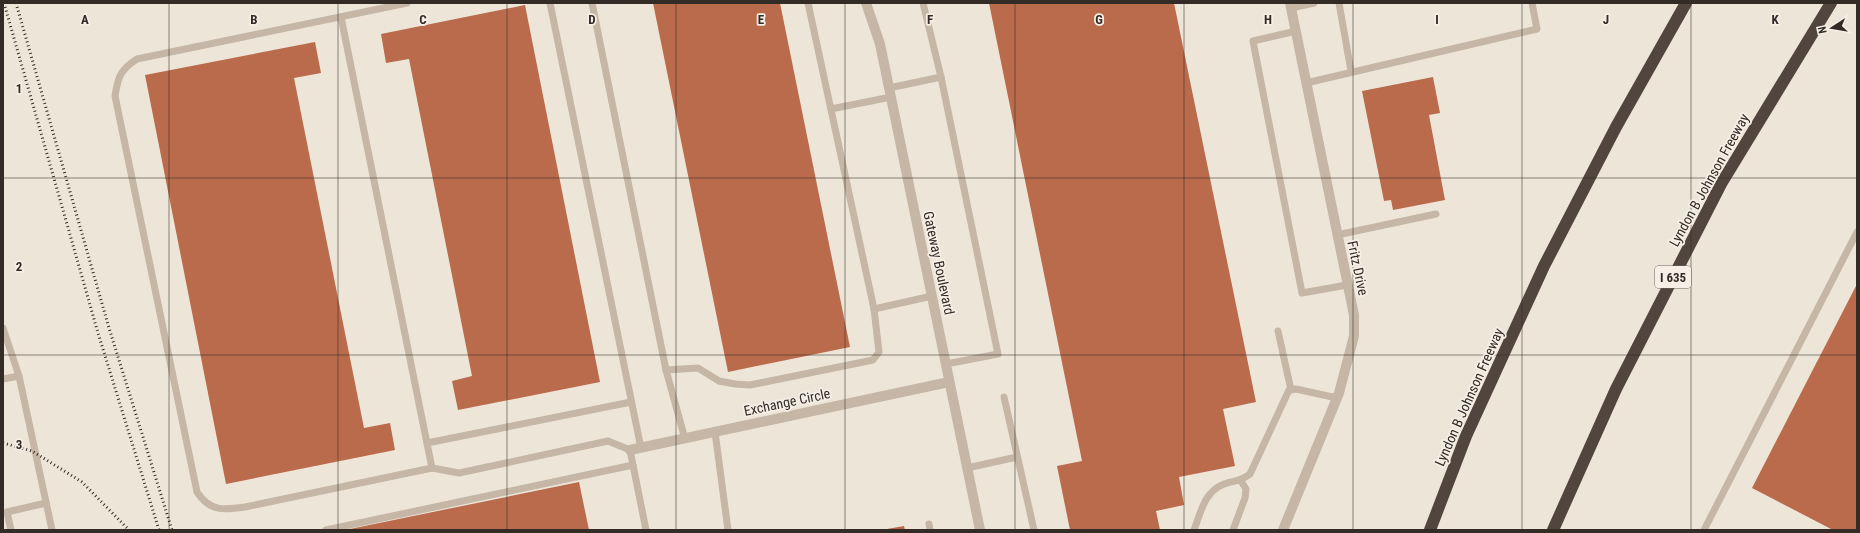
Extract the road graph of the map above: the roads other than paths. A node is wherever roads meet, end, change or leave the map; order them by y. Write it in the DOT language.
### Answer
graph roads {
  1 [pos="407,3"];
  2 [pos="550,3"];
  3 [pos="592,3"];
  4 [pos="808,3"];
  5 [pos="866,3"];
  6 [pos="922,3"];
  7 [pos="1314,3"];
  8 [pos="1339,3"];
  9 [pos="1532,3"];
  10 [pos="1831,3"];
  11 [pos="1686,4"];
  12 [pos="1290,6"];
  13 [pos="341,17"];
  14 [pos="1296,32"];
  15 [pos="1351,71"];
  16 [pos="941,77"];
  17 [pos="1306,83"];
  18 [pos="890,92"];
  19 [pos="831,109"];
  20 [pos="1436,214"];
  21 [pos="1857,232"];
  22 [pos="1337,236"];
  23 [pos="1347,285"];
  24 [pos="932,296"];
  25 [pos="874,309"];
  26 [pos="3,328"];
  27 [pos="1278,331"];
  28 [pos="946,364"];
  29 [pos="666,370"];
  30 [pos="19,376"];
  31 [pos="3,379"];
  32 [pos="949,382"];
  33 [pos="1291,390"];
  34 [pos="1004,397"];
  35 [pos="1337,398"];
  36 [pos="631,402"];
  37 [pos="715,432"];
  38 [pos="1466,436"];
  39 [pos="685,438"];
  40 [pos="427,444"];
  41 [pos="641,448"];
  42 [pos="630,450"];
  43 [pos="1017,457"];
  44 [pos="633,465"];
  45 [pos="432,468"];
  46 [pos="967,468"];
  47 [pos="1241,481"];
  48 [pos="46,502"];
  49 [pos="11,530"];
  50 [pos="52,530"];
  51 [pos="326,530"];
  52 [pos="646,530"];
  53 [pos="728,530"];
  54 [pos="980,530"];
  55 [pos="1034,530"];
  56 [pos="1194,530"];
  57 [pos="1233,530"];
  58 [pos="1283,530"];
  59 [pos="1423,530"];
  60 [pos="1430,530"];
  61 [pos="1553,530"];
  62 [pos="1704,530"];
  1 -- 13 [label="lane"];
  2 -- 36 [label="lane"];
  3 -- 29 [label="lane"];
  4 -- 19 [label="lane"];
  5 -- 18 [label="street, Gateway Boulevard"];
  6 -- 16 [label="lane"];
  7 -- 12 [label="lane"];
  8 -- 15 [label="lane"];
  9 -- 15 [label="lane"];
  10 -- 61 [label="highway, Lyndon B Johnson Freeway / I 635"];
  11 -- 38 [label="highway, Lyndon B Johnson Freeway"];
  12 -- 14 [label="street, Fritz Drive"];
  13 -- 40 [label="lane"];
  13 -- 45 [label="lane"];
  14 -- 17 [label="street, Fritz Drive"];
  14 -- 23 [label="lane"];
  15 -- 17 [label="lane"];
  16 -- 18 [label="lane"];
  16 -- 28 [label="lane"];
  17 -- 22 [label="street, Fritz Drive"];
  18 -- 19 [label="lane"];
  18 -- 24 [label="street, Gateway Boulevard"];
  19 -- 25 [label="lane"];
  20 -- 22 [label="lane"];
  21 -- 62 [label="lane"];
  22 -- 23 [label="street, Fritz Drive"];
  23 -- 35 [label="street, Fritz Drive"];
  24 -- 25 [label="lane"];
  24 -- 28 [label="street, Gateway Boulevard"];
  25 -- 29 [label="lane"];
  26 -- 30 [label="lane"];
  27 -- 33 [label="lane"];
  28 -- 32 [label="street, Gateway Boulevard"];
  29 -- 39 [label="lane"];
  30 -- 31 [label="lane"];
  30 -- 48 [label="lane"];
  32 -- 37 [label="street, Exchange Circle"];
  32 -- 46 [label="street, Gateway Boulevard"];
  33 -- 35 [label="lane"];
  33 -- 47 [label="lane"];
  34 -- 43 [label="lane"];
  35 -- 58 [label="street, Fritz Drive"];
  36 -- 40 [label="lane"];
  36 -- 41 [label="lane"];
  37 -- 39 [label="street, Exchange Circle"];
  37 -- 53 [label="lane"];
  38 -- 59 [label="highway"];
  38 -- 60 [label="highway, Lyndon B Johnson Freeway"];
  39 -- 41 [label="street, Exchange Circle"];
  40 -- 45 [label="lane"];
  41 -- 42 [label="street, Exchange Circle"];
  42 -- 44 [label="lane"];
  42 -- 45 [label="lane"];
  43 -- 46 [label="lane"];
  43 -- 55 [label="lane"];
  44 -- 51 [label="lane"];
  44 -- 52 [label="lane"];
  46 -- 54 [label="street, Gateway Boulevard"];
  47 -- 56 [label="lane"];
  47 -- 57 [label="lane"];
  48 -- 49 [label="lane"];
  48 -- 50 [label="lane"];
}
